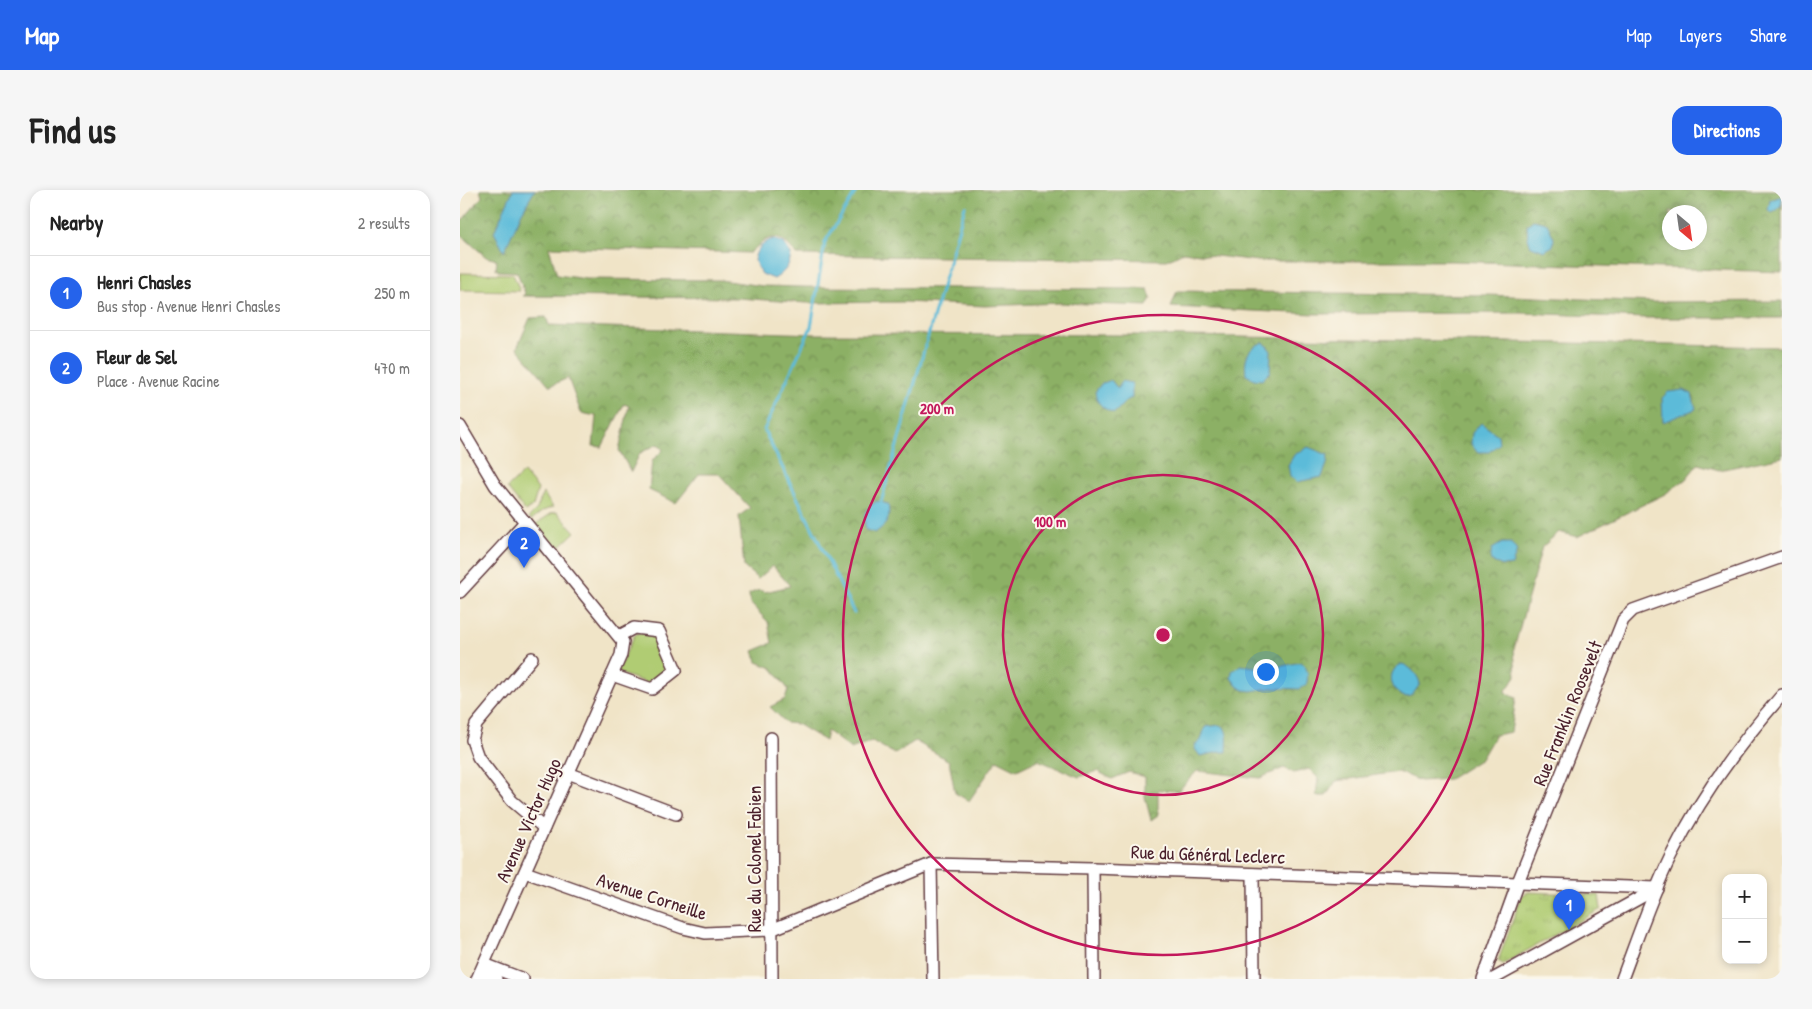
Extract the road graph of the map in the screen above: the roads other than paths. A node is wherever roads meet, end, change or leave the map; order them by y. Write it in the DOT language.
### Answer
graph roads {
  1 [pos="460,426"];
  2 [pos="525,522"];
  3 [pos="1782,557"];
  4 [pos="460,592"];
  5 [pos="619,636"];
  6 [pos="532,658"];
  7 [pos="612,675"];
  8 [pos="1782,695"];
  9 [pos="771,738"];
  10 [pos="568,773"];
  11 [pos="676,814"];
  12 [pos="544,828"];
  13 [pos="931,864"];
  14 [pos="1093,868"];
  15 [pos="525,872"];
  16 [pos="1253,874"];
  17 [pos="1518,882"];
  18 [pos="1657,888"];
  19 [pos="771,930"];
  20 [pos="480,972"];
  21 [pos="496,979"];
  22 [pos="523,979"];
  23 [pos="772,979"];
  24 [pos="933,979"];
  25 [pos="1094,979"];
  26 [pos="1254,979"];
  27 [pos="1483,979"];
  28 [pos="1493,979"];
  29 [pos="1622,979"];
  1 -- 2 [label="street"];
  2 -- 4 [label="street"];
  2 -- 5 [label="street"];
  3 -- 17 [label="street, Rue Franklin Roosevelt"];
  5 -- 7 [label="street, Avenue Victor Hugo"];
  5 -- 7 [label="street"];
  6 -- 12 [label="street"];
  7 -- 10 [label="street, Avenue Victor Hugo"];
  8 -- 18 [label="street"];
  9 -- 19 [label="street, Rue du Colonel Fabien"];
  10 -- 11 [label="street"];
  10 -- 12 [label="street, Avenue Victor Hugo"];
  12 -- 15 [label="street, Avenue Victor Hugo"];
  13 -- 14 [label="street, Rue du Général Leclerc"];
  13 -- 19 [label="street, Rue du Général Leclerc"];
  13 -- 24 [label="street"];
  14 -- 16 [label="street, Rue du Général Leclerc"];
  14 -- 25 [label="street"];
  15 -- 19 [label="street, Avenue Corneille"];
  15 -- 20 [label="street, Avenue Victor Hugo"];
  16 -- 17 [label="street, Rue du Général Leclerc"];
  16 -- 26 [label="street"];
  17 -- 18 [label="street, Rue du Général Leclerc"];
  17 -- 27 [label="street, Rue Franklin Roosevelt"];
  18 -- 28 [label="street"];
  18 -- 29 [label="street"];
  19 -- 23 [label="street, Rue du Colonel Fabien"];
  20 -- 21 [label="street"];
  20 -- 22 [label="street"];
}
